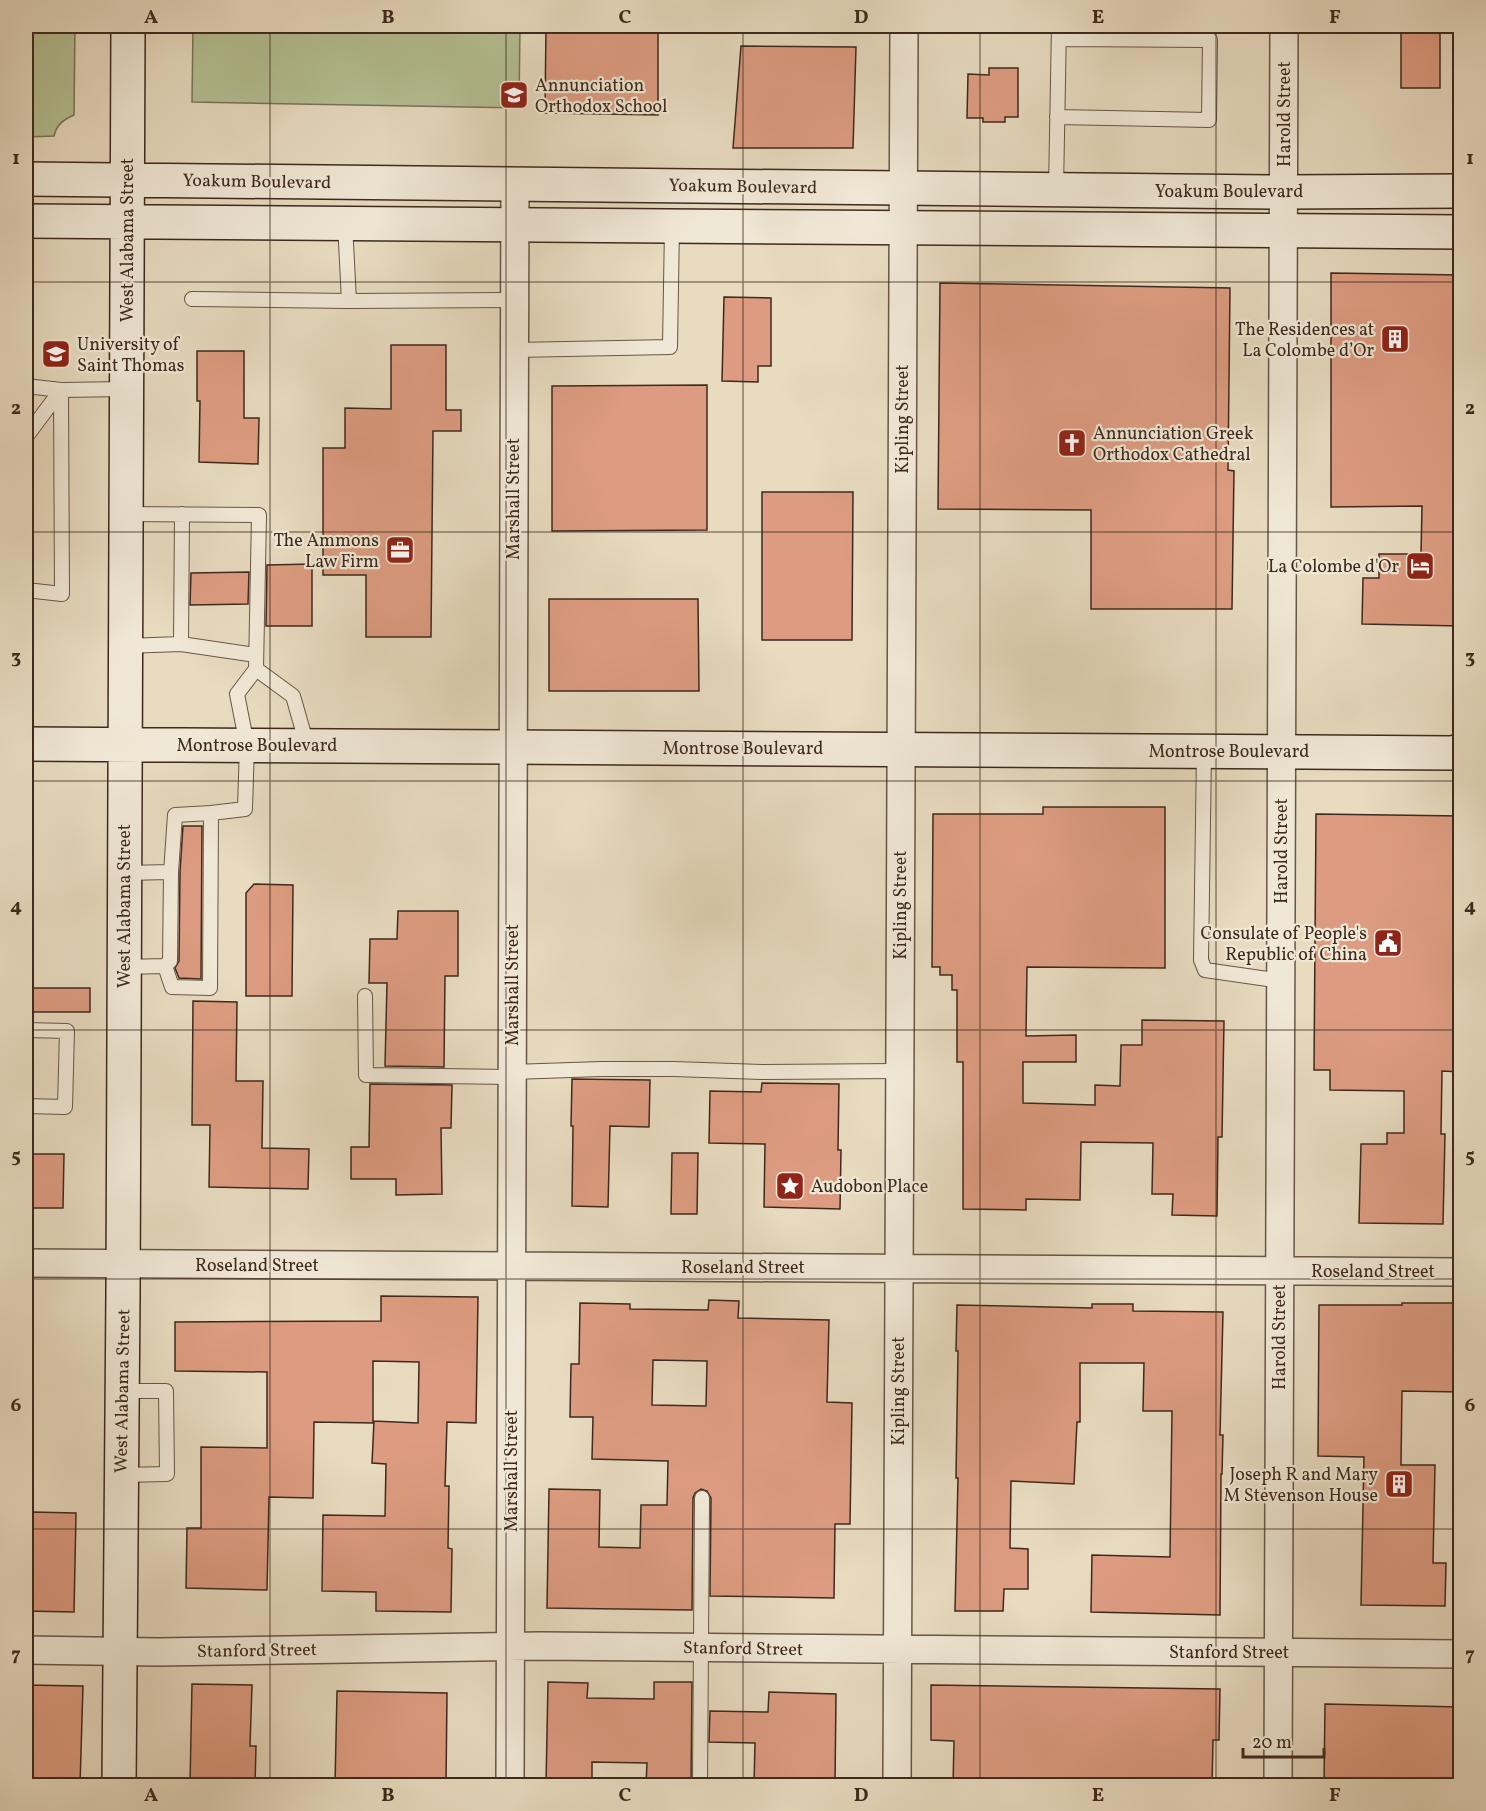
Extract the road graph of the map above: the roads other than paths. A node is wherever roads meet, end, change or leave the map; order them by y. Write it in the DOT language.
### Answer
graph roads {
  1 [pos="128,26"];
  2 [pos="904,26"];
  3 [pos="1284,26"];
  4 [pos="1059,32"];
  5 [pos="1057,117"];
  6 [pos="26,179"];
  7 [pos="127,180"];
  8 [pos="515,184"];
  9 [pos="903,188"];
  10 [pos="1056,189"];
  11 [pos="1284,192"];
  12 [pos="1461,192"];
  13 [pos="26,221"];
  14 [pos="127,222"];
  15 [pos="345,224"];
  16 [pos="514,224"];
  17 [pos="672,226"];
  18 [pos="903,229"];
  19 [pos="1284,230"];
  20 [pos="1461,232"];
  21 [pos="192,299"];
  22 [pos="514,300"];
  23 [pos="349,301"];
  24 [pos="514,350"];
  25 [pos="26,386"];
  26 [pos="126,389"];
  27 [pos="61,390"];
  28 [pos="26,437"];
  29 [pos="125,514"];
  30 [pos="182,514"];
  31 [pos="26,590"];
  32 [pos="182,644"];
  33 [pos="125,646"];
  34 [pos="256,662"];
  35 [pos="26,744"];
  36 [pos="124,744"];
  37 [pos="247,745"];
  38 [pos="307,746"];
  39 [pos="512,747"];
  40 [pos="901,749"];
  41 [pos="1204,751"];
  42 [pos="1281,751"];
  43 [pos="1461,751"];
  44 [pos="211,813"];
  45 [pos="171,872"];
  46 [pos="124,873"];
  47 [pos="165,966"];
  48 [pos="124,967"];
  49 [pos="1281,981"];
  50 [pos="365,996"];
  51 [pos="26,1030"];
  52 [pos="900,1071"];
  53 [pos="512,1075"];
  54 [pos="26,1106"];
  55 [pos="26,1263"];
  56 [pos="122,1264"];
  57 [pos="512,1266"];
  58 [pos="899,1268"];
  59 [pos="1280,1270"];
  60 [pos="1461,1272"];
  61 [pos="122,1391"];
  62 [pos="121,1475"];
  63 [pos="702,1498"];
  64 [pos="510,1647"];
  65 [pos="701,1647"];
  66 [pos="26,1650"];
  67 [pos="897,1650"];
  68 [pos="120,1651"];
  69 [pos="1279,1653"];
  70 [pos="1461,1654"];
  71 [pos="119,1785"];
  72 [pos="510,1785"];
  73 [pos="700,1785"];
  74 [pos="897,1785"];
  75 [pos="1278,1785"];
  1 -- 7 [label="street, West Alabama Street"];
  2 -- 9 [label="street, Kipling Street"];
  3 -- 11 [label="street, Harold Street"];
  4 -- 5 [label="lane"];
  4 -- 5 [label="lane"];
  5 -- 10 [label="lane"];
  6 -- 7 [label="street, Yoakum Boulevard"];
  7 -- 8 [label="street, Yoakum Boulevard"];
  7 -- 14 [label="street, West Alabama Street"];
  8 -- 9 [label="street, Yoakum Boulevard"];
  8 -- 16 [label="street, Marshall Street"];
  9 -- 10 [label="street, Yoakum Boulevard"];
  9 -- 18 [label="street, Kipling Street"];
  10 -- 11 [label="street, Yoakum Boulevard"];
  11 -- 12 [label="street, Yoakum Boulevard"];
  11 -- 19 [label="street, Harold Street"];
  13 -- 14 [label="street"];
  14 -- 15 [label="street"];
  14 -- 26 [label="street, West Alabama Street"];
  15 -- 16 [label="street"];
  15 -- 23 [label="lane"];
  16 -- 17 [label="street"];
  16 -- 22 [label="street, Marshall Street"];
  17 -- 18 [label="street"];
  17 -- 24 [label="lane"];
  18 -- 19 [label="street"];
  18 -- 40 [label="street, Kipling Street"];
  19 -- 20 [label="street"];
  19 -- 42 [label="street, Harold Street"];
  21 -- 23 [label="lane"];
  22 -- 23 [label="lane"];
  22 -- 24 [label="street, Marshall Street"];
  24 -- 39 [label="street, Marshall Street"];
  25 -- 27 [label="lane"];
  26 -- 27 [label="lane"];
  26 -- 29 [label="street, West Alabama Street"];
  27 -- 28 [label="lane"];
  27 -- 31 [label="lane"];
  29 -- 30 [label="lane"];
  29 -- 33 [label="street, West Alabama Street"];
  30 -- 32 [label="lane"];
  30 -- 34 [label="lane"];
  32 -- 33 [label="lane"];
  32 -- 34 [label="lane"];
  33 -- 36 [label="street, West Alabama Street"];
  34 -- 37 [label="lane"];
  34 -- 38 [label="lane"];
  35 -- 36 [label="street, Montrose Boulevard"];
  36 -- 37 [label="street, Montrose Boulevard"];
  36 -- 46 [label="street, West Alabama Street"];
  37 -- 38 [label="street, Montrose Boulevard"];
  37 -- 44 [label="lane"];
  38 -- 39 [label="street, Montrose Boulevard"];
  39 -- 40 [label="street, Montrose Boulevard"];
  39 -- 53 [label="street, Marshall Street"];
  40 -- 41 [label="street, Montrose Boulevard"];
  40 -- 52 [label="street, Kipling Street"];
  41 -- 42 [label="street, Montrose Boulevard"];
  41 -- 49 [label="lane"];
  42 -- 43 [label="street, Montrose Boulevard"];
  42 -- 49 [label="street, Harold Street"];
  44 -- 45 [label="lane"];
  44 -- 47 [label="lane"];
  45 -- 46 [label="lane"];
  45 -- 47 [label="lane"];
  46 -- 48 [label="street, West Alabama Street"];
  47 -- 48 [label="lane"];
  48 -- 56 [label="street, West Alabama Street"];
  49 -- 59 [label="street, Harold Street"];
  50 -- 53 [label="lane"];
  51 -- 54 [label="lane"];
  52 -- 53 [label="lane"];
  52 -- 58 [label="street, Kipling Street"];
  53 -- 57 [label="street, Marshall Street"];
  55 -- 56 [label="street, Roseland Street"];
  56 -- 57 [label="street, Roseland Street"];
  56 -- 61 [label="street, West Alabama Street"];
  57 -- 58 [label="street, Roseland Street"];
  57 -- 64 [label="street, Marshall Street"];
  58 -- 59 [label="street, Roseland Street"];
  58 -- 67 [label="street, Kipling Street"];
  59 -- 60 [label="street, Roseland Street"];
  59 -- 69 [label="street, Harold Street"];
  61 -- 62 [label="street, West Alabama Street"];
  61 -- 62 [label="lane"];
  62 -- 68 [label="street, West Alabama Street"];
  63 -- 65 [label="lane"];
  64 -- 65 [label="street, Stanford Street"];
  64 -- 68 [label="street, Stanford Street"];
  64 -- 72 [label="street, Marshall Street"];
  65 -- 67 [label="street, Stanford Street"];
  65 -- 73 [label="lane"];
  66 -- 68 [label="street, Stanford Street"];
  67 -- 69 [label="street, Stanford Street"];
  67 -- 74 [label="street, Kipling Street"];
  68 -- 71 [label="street, West Alabama Street"];
  69 -- 70 [label="street, Stanford Street"];
  69 -- 75 [label="street, Harold Street"];
}
